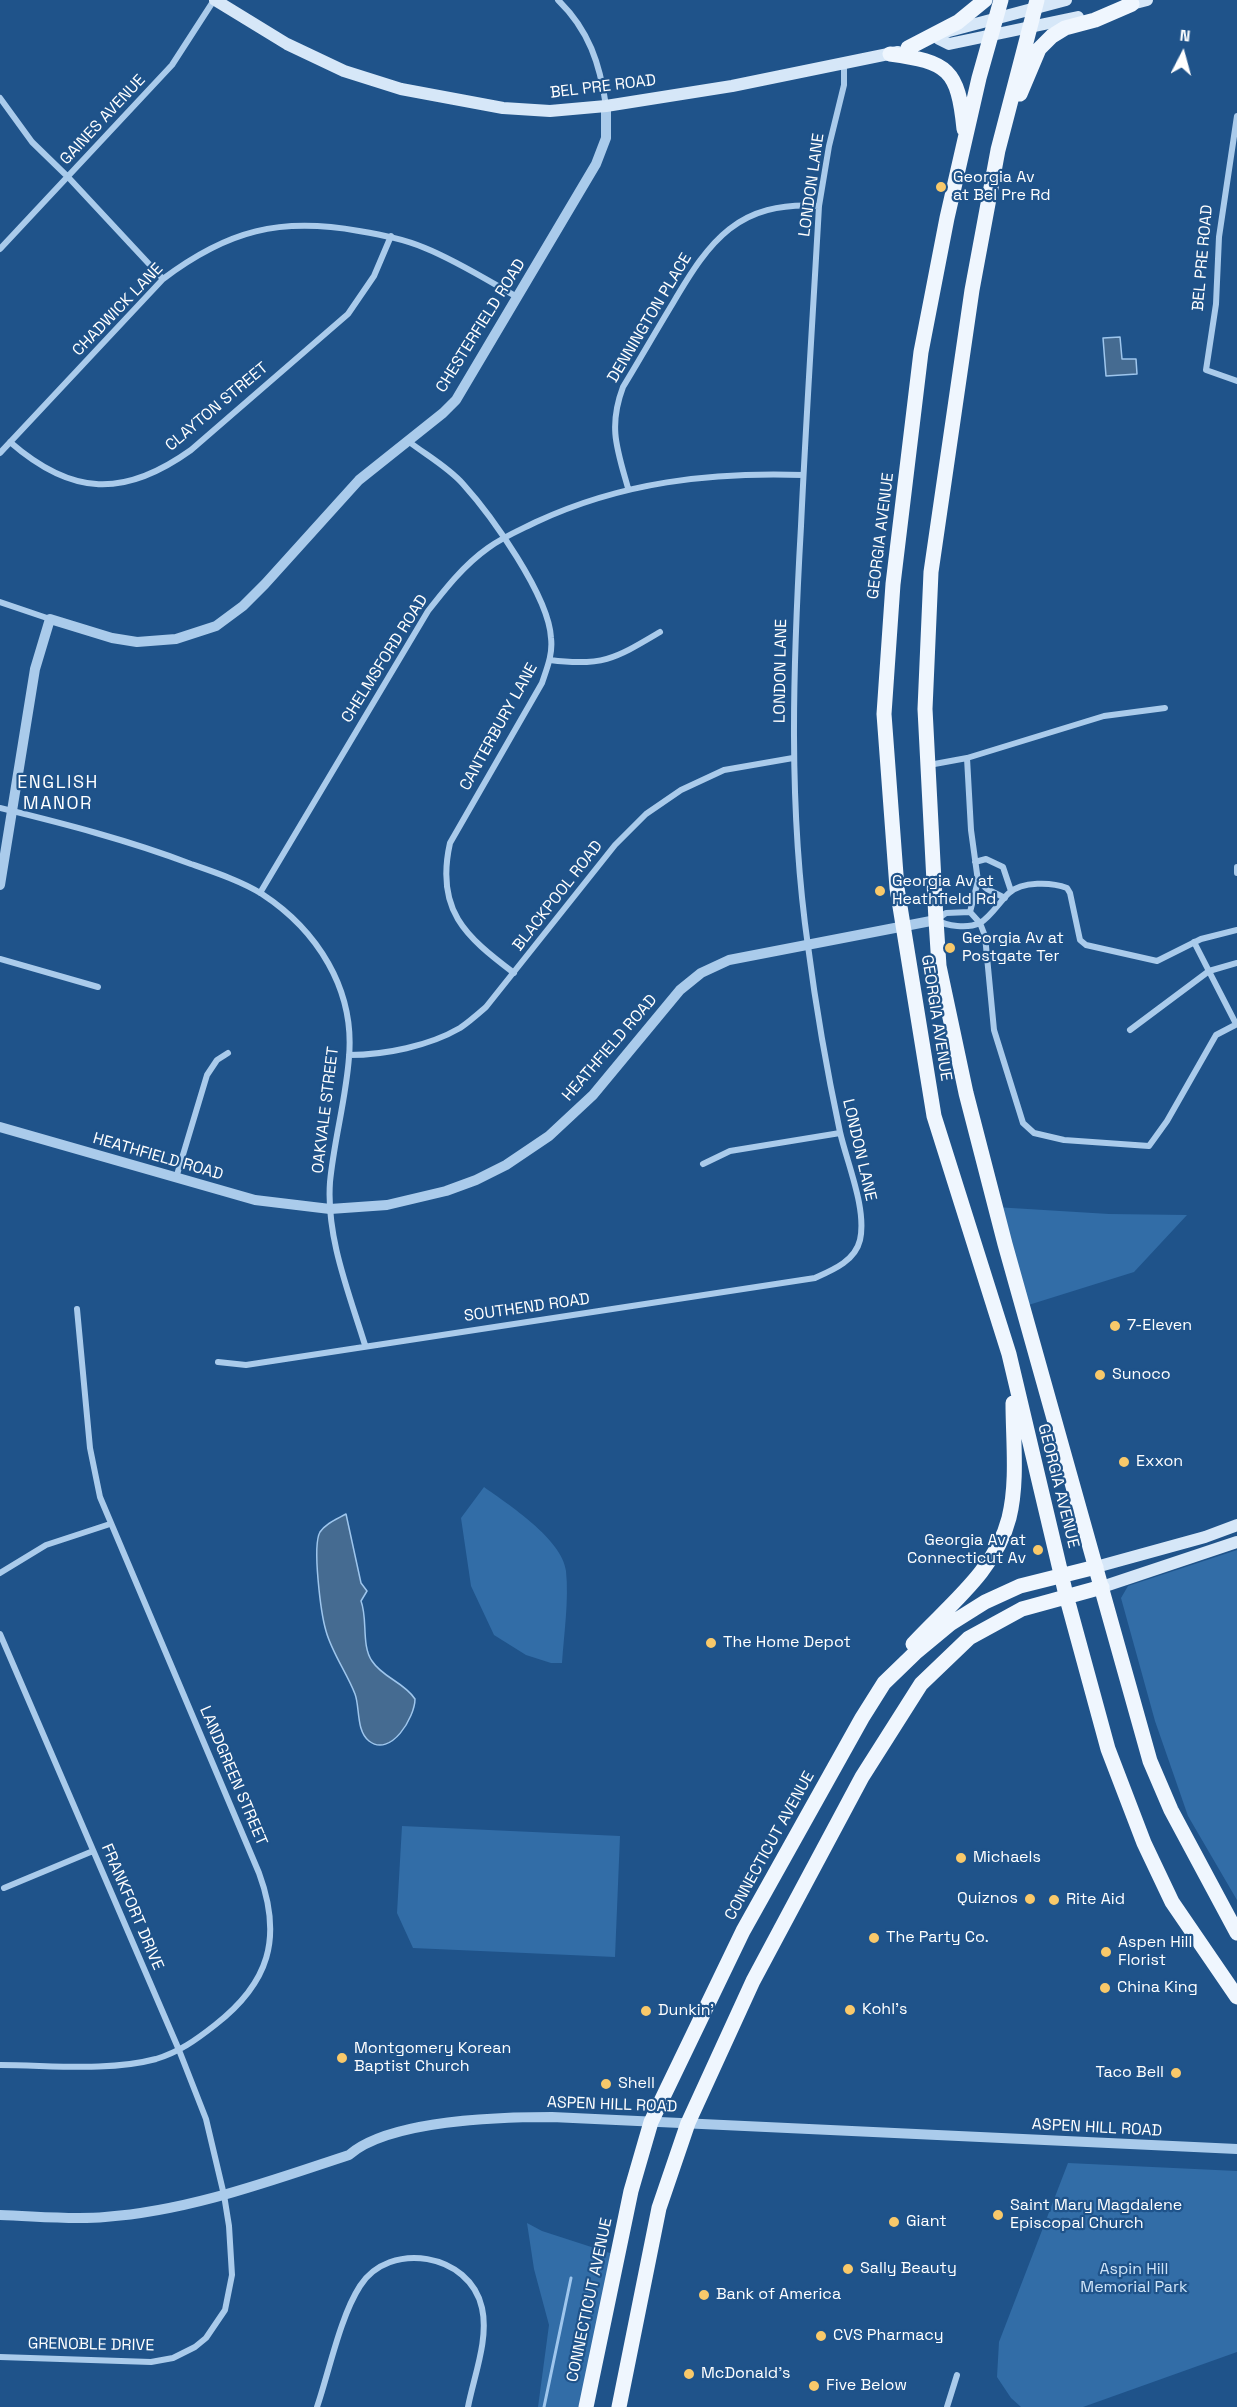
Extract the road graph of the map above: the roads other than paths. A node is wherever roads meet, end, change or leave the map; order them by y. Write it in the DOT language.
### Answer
graph roads {
  1 [pos="215,0"];
  2 [pos="558,0"];
  3 [pos="985,0"];
  4 [pos="1001,0"];
  5 [pos="1066,0"];
  6 [pos="1140,2"];
  7 [pos="1036,4"];
  8 [pos="995,19"];
  9 [pos="1029,28"];
  10 [pos="990,36"];
  11 [pos="939,39"];
  12 [pos="908,48"];
  13 [pos="890,54"];
  14 [pos="844,64"];
  15 [pos="0,98"];
  16 [pos="606,106"];
  17 [pos="1237,116"];
  18 [pos="999,144"];
  19 [pos="965,146"];
  20 [pos="68,177"];
  21 [pos="819,206"];
  22 [pos="391,236"];
  23 [pos="0,249"];
  24 [pos="164,279"];
  25 [pos="517,297"];
  26 [pos="1237,381"];
  27 [pos="408,441"];
  28 [pos="10,442"];
  29 [pos="0,453"];
  30 [pos="804,475"];
  31 [pos="628,488"];
  32 [pos="504,538"];
  33 [pos="0,602"];
  34 [pos="50,619"];
  35 [pos="660,632"];
  36 [pos="550,660"];
  37 [pos="1165,708"];
  38 [pos="793,758"];
  39 [pos="967,758"];
  40 [pos="926,765"];
  41 [pos="5,809"];
  42 [pos="975,862"];
  43 [pos="1237,867"];
  44 [pos="1237,873"];
  45 [pos="978,880"];
  46 [pos="0,885"];
  47 [pos="1011,891"];
  48 [pos="260,893"];
  49 [pos="1005,898"];
  50 [pos="970,912"];
  51 [pos="936,920"];
  52 [pos="980,923"];
  53 [pos="902,927"];
  54 [pos="1237,930"];
  55 [pos="1194,942"];
  56 [pos="807,944"];
  57 [pos="0,959"];
  58 [pos="1237,963"];
  59 [pos="1209,970"];
  60 [pos="514,973"];
  61 [pos="98,987"];
  62 [pos="1237,1024"];
  63 [pos="1130,1030"];
  64 [pos="228,1053"];
  65 [pos="349,1055"];
  66 [pos="0,1127"];
  67 [pos="840,1133"];
  68 [pos="703,1164"];
  69 [pos="176,1178"];
  70 [pos="330,1209"];
  71 [pos="838,1268"];
  72 [pos="77,1309"];
  73 [pos="365,1345"];
  74 [pos="218,1362"];
  75 [pos="1014,1376"];
  76 [pos="110,1524"];
  77 [pos="1237,1525"];
  78 [pos="1237,1542"];
  79 [pos="1096,1567"];
  80 [pos="0,1573"];
  81 [pos="1061,1574"];
  82 [pos="1102,1587"];
  83 [pos="1066,1595"];
  84 [pos="0,1634"];
  85 [pos="884,1683"];
  86 [pos="93,1851"];
  87 [pos="4,1888"];
  88 [pos="1237,1933"];
  89 [pos="1237,1997"];
  90 [pos="179,2050"];
  91 [pos="0,2065"];
  92 [pos="651,2122"];
  93 [pos="687,2123"];
  94 [pos="1237,2149"];
  95 [pos="224,2195"];
  96 [pos="0,2215"];
  97 [pos="0,2356"];
  98 [pos="957,2376"];
  99 [pos="317,2407"];
  100 [pos="468,2407"];
  101 [pos="586,2407"];
  102 [pos="619,2407"];
  103 [pos="947,2407"];
  1 -- 16 [label="main road, BEL PRE ROAD"];
  1 -- 20 [label="street, GAINES AVENUE"];
  2 -- 16 [label="street, CHESTERFIELD ROAD"];
  3 -- 12 [label="main road"];
  4 -- 8 [label="main road, GEORGIA AVENUE"];
  5 -- 7 [label="main road, BEL PRE ROAD"];
  6 -- 9 [label="main road, BEL PRE ROAD"];
  6 -- 18 [label="main road"];
  7 -- 8 [label="main road, BEL PRE ROAD"];
  7 -- 9 [label="main road, GEORGIA AVENUE"];
  8 -- 10 [label="main road, GEORGIA AVENUE"];
  8 -- 11 [label="main road, BEL PRE ROAD"];
  9 -- 10 [label="main road, BEL PRE ROAD"];
  9 -- 18 [label="main road, GEORGIA AVENUE"];
  10 -- 11 [label="main road, BEL PRE ROAD"];
  10 -- 19 [label="main road, GEORGIA AVENUE"];
  11 -- 12 [label="main road, BEL PRE ROAD"];
  12 -- 13 [label="main road, BEL PRE ROAD"];
  13 -- 14 [label="main road, BEL PRE ROAD"];
  13 -- 19 [label="main road"];
  14 -- 16 [label="main road, BEL PRE ROAD"];
  14 -- 21 [label="street, LONDON LANE"];
  15 -- 20 [label="street"];
  16 -- 25 [label="street, CHESTERFIELD ROAD"];
  17 -- 26 [label="street, BEL PRE ROAD"];
  18 -- 40 [label="main road, GEORGIA AVENUE"];
  19 -- 53 [label="main road, GEORGIA AVENUE"];
  20 -- 23 [label="street, GAINES AVENUE"];
  20 -- 24 [label="street"];
  21 -- 30 [label="street, LONDON LANE"];
  21 -- 31 [label="street, DENNINGTON PLACE"];
  22 -- 24 [label="street, CHADWICK LANE"];
  22 -- 25 [label="street, CHADWICK LANE"];
  22 -- 28 [label="street, CLAYTON STREET"];
  24 -- 28 [label="street, CHADWICK LANE"];
  25 -- 27 [label="street, CHESTERFIELD ROAD"];
  27 -- 32 [label="street, CANTERBURY LANE"];
  27 -- 34 [label="street, CHESTERFIELD ROAD"];
  28 -- 29 [label="street, CHADWICK LANE"];
  30 -- 31 [label="street, CHELMSFORD ROAD"];
  30 -- 38 [label="street, LONDON LANE"];
  31 -- 32 [label="street, CHELMSFORD ROAD"];
  32 -- 36 [label="street, CANTERBURY LANE"];
  32 -- 48 [label="street, CHELMSFORD ROAD"];
  33 -- 34 [label="street, CHESTERFIELD ROAD"];
  34 -- 41 [label="street"];
  35 -- 36 [label="street"];
  36 -- 60 [label="street, CANTERBURY LANE"];
  37 -- 39 [label="street"];
  38 -- 56 [label="street, LONDON LANE"];
  38 -- 60 [label="street, BLACKPOOL ROAD"];
  39 -- 40 [label="street"];
  39 -- 42 [label="street"];
  40 -- 51 [label="main road, GEORGIA AVENUE"];
  41 -- 46 [label="street"];
  41 -- 48 [label="street, OAKVALE STREET"];
  42 -- 45 [label="street"];
  42 -- 47 [label="street"];
  43 -- 44 [label="street"];
  45 -- 49 [label="street"];
  45 -- 50 [label="street"];
  47 -- 49 [label="street"];
  47 -- 55 [label="street"];
  48 -- 65 [label="street, OAKVALE STREET"];
  49 -- 52 [label="street"];
  50 -- 51 [label="street"];
  50 -- 52 [label="street"];
  51 -- 52 [label="street"];
  51 -- 53 [label="street, HEATHFIELD ROAD"];
  51 -- 79 [label="main road, GEORGIA AVENUE"];
  52 -- 62 [label="street"];
  53 -- 56 [label="street, HEATHFIELD ROAD"];
  53 -- 75 [label="main road, GEORGIA AVENUE"];
  54 -- 55 [label="street"];
  55 -- 59 [label="street"];
  56 -- 67 [label="street, LONDON LANE"];
  56 -- 70 [label="street, HEATHFIELD ROAD"];
  57 -- 61 [label="street"];
  58 -- 59 [label="street"];
  59 -- 62 [label="street"];
  59 -- 63 [label="street"];
  60 -- 65 [label="street, BLACKPOOL ROAD"];
  64 -- 69 [label="street"];
  65 -- 70 [label="street, OAKVALE STREET"];
  66 -- 69 [label="street, HEATHFIELD ROAD"];
  67 -- 68 [label="street"];
  67 -- 71 [label="street, LONDON LANE"];
  69 -- 70 [label="street, HEATHFIELD ROAD"];
  70 -- 73 [label="street, OAKVALE STREET"];
  71 -- 73 [label="street, SOUTHEND ROAD"];
  72 -- 76 [label="street, LANDGREEN STREET"];
  73 -- 74 [label="street, SOUTHEND ROAD"];
  75 -- 81 [label="main road, GEORGIA AVENUE"];
  75 -- 85 [label="main road"];
  76 -- 80 [label="street"];
  76 -- 90 [label="street, LANDGREEN STREET"];
  77 -- 79 [label="main road, CONNECTICUT AVENUE"];
  78 -- 82 [label="main road"];
  79 -- 81 [label="main road, CONNECTICUT AVENUE"];
  79 -- 82 [label="main road, GEORGIA AVENUE"];
  81 -- 83 [label="main road, GEORGIA AVENUE"];
  81 -- 85 [label="main road, CONNECTICUT AVENUE"];
  82 -- 83 [label="main road"];
  82 -- 88 [label="main road, GEORGIA AVENUE"];
  83 -- 89 [label="main road, GEORGIA AVENUE"];
  83 -- 93 [label="main road"];
  84 -- 86 [label="street, FRANKFORT DRIVE"];
  85 -- 92 [label="main road, CONNECTICUT AVENUE"];
  86 -- 87 [label="street"];
  86 -- 90 [label="street, FRANKFORT DRIVE"];
  90 -- 91 [label="street, LANDGREEN STREET"];
  90 -- 95 [label="street, FRANKFORT DRIVE"];
  92 -- 93 [label="street, ASPEN HILL ROAD"];
  92 -- 95 [label="street, ASPEN HILL ROAD"];
  92 -- 101 [label="main road, CONNECTICUT AVENUE"];
  93 -- 94 [label="street, ASPEN HILL ROAD"];
  93 -- 102 [label="main road"];
  95 -- 96 [label="street, ASPEN HILL ROAD"];
  95 -- 97 [label="street, GRENOBLE DRIVE"];
  98 -- 103 [label="street"];
  99 -- 100 [label="street"];
}
